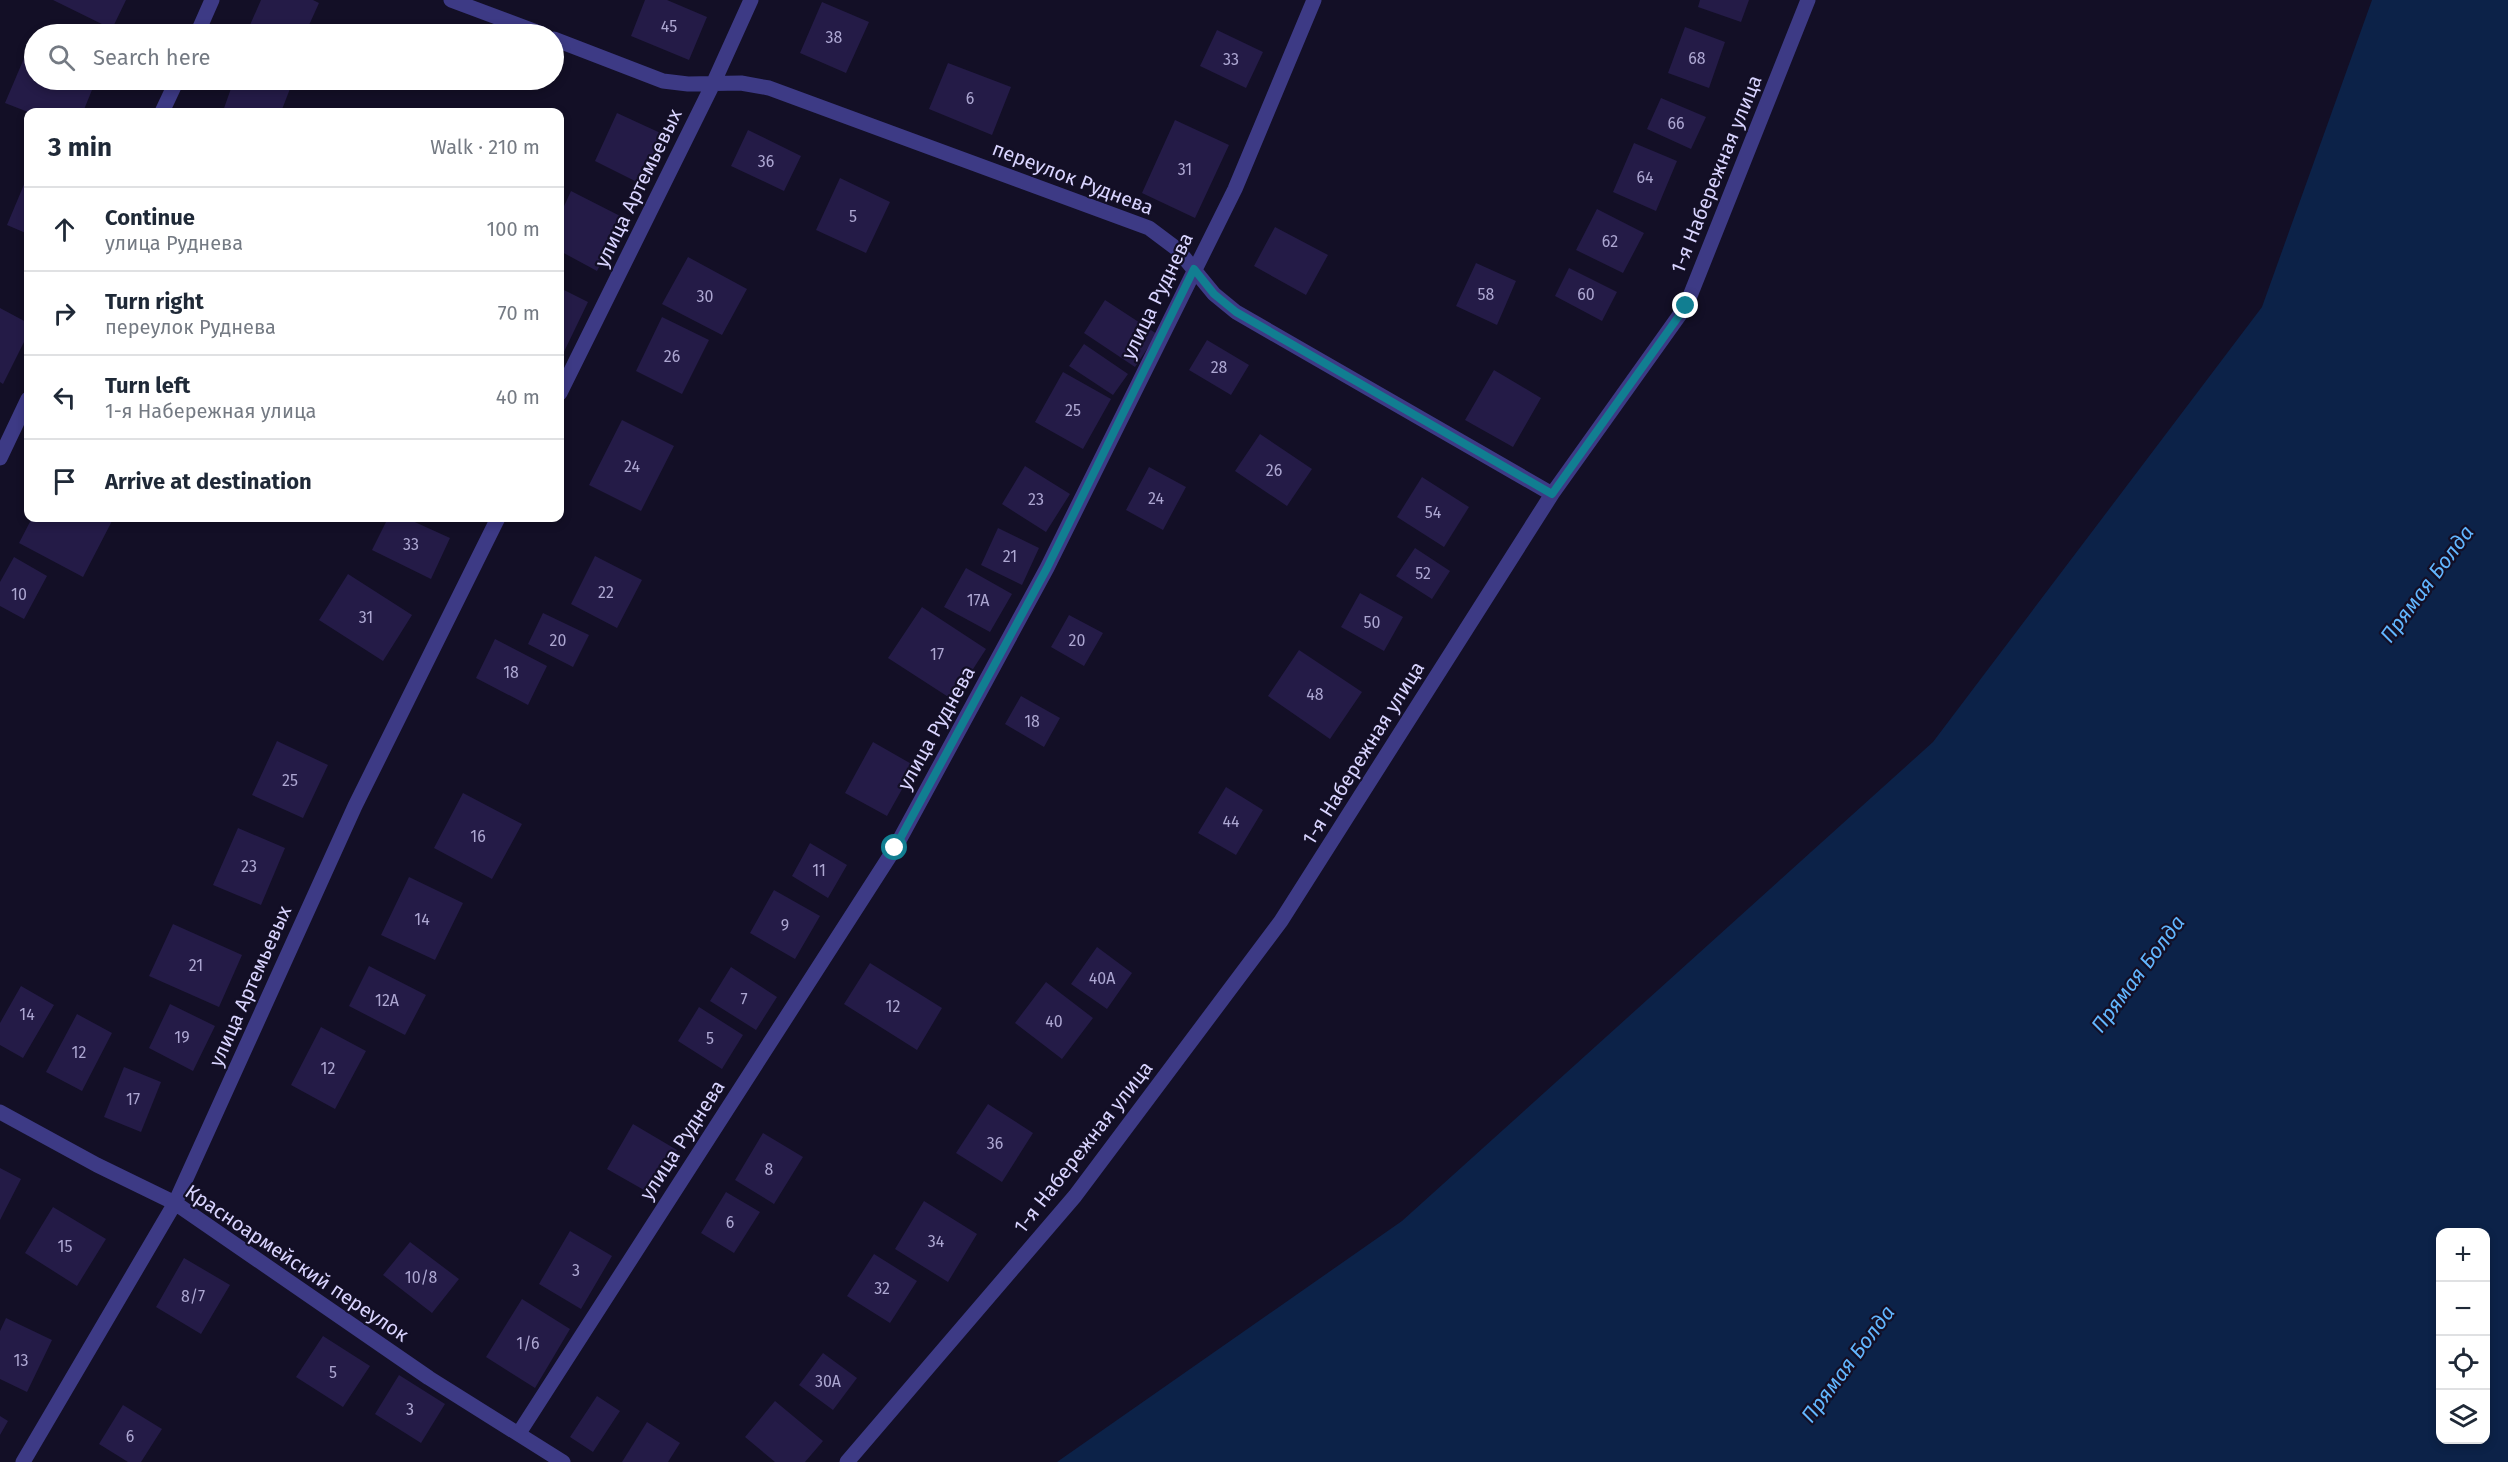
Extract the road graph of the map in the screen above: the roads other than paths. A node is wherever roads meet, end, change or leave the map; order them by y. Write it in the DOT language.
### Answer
graph roads {
  1 [pos="212,0"];
  2 [pos="451,0"];
  3 [pos="751,0"];
  4 [pos="1314,0"];
  5 [pos="1808,0"];
  6 [pos="201,24"];
  7 [pos="515,24"];
  8 [pos="564,43"];
  9 [pos="713,84"];
  10 [pos="172,90"];
  11 [pos="164,108"];
  12 [pos="1194,269"];
  13 [pos="564,385"];
  14 [pos="24,407"];
  15 [pos="0,458"];
  16 [pos="1552,494"];
  17 [pos="496,522"];
  18 [pos="0,1112"];
  19 [pos="175,1203"];
  20 [pos="519,1433"];
  21 [pos="23,1462"];
  22 [pos="563,1462"];
  23 [pos="847,1462"];
  1 -- 6 [label="street"];
  2 -- 7 [label="street"];
  3 -- 9 [label="street, улица Артемьевых"];
  4 -- 12 [label="street, улица Руднева"];
  5 -- 16 [label="street, 1-я Набережная улица"];
  8 -- 9 [label="street, переулок Руднева"];
  9 -- 12 [label="street, переулок Руднева"];
  9 -- 13 [label="street, улица Артемьевых"];
  10 -- 11 [label="street"];
  12 -- 16 [label="street, переулок Руднева"];
  12 -- 20 [label="street, улица Руднева"];
  14 -- 15 [label="street"];
  16 -- 23 [label="street, 1-я Набережная улица"];
  17 -- 19 [label="street, улица Артемьевых"];
  18 -- 19 [label="street, Красноармейский переулок"];
  19 -- 20 [label="street, Красноармейский переулок"];
  19 -- 21 [label="street, улица Артемьевых"];
  20 -- 22 [label="street, Красноармейский переулок"];
}
